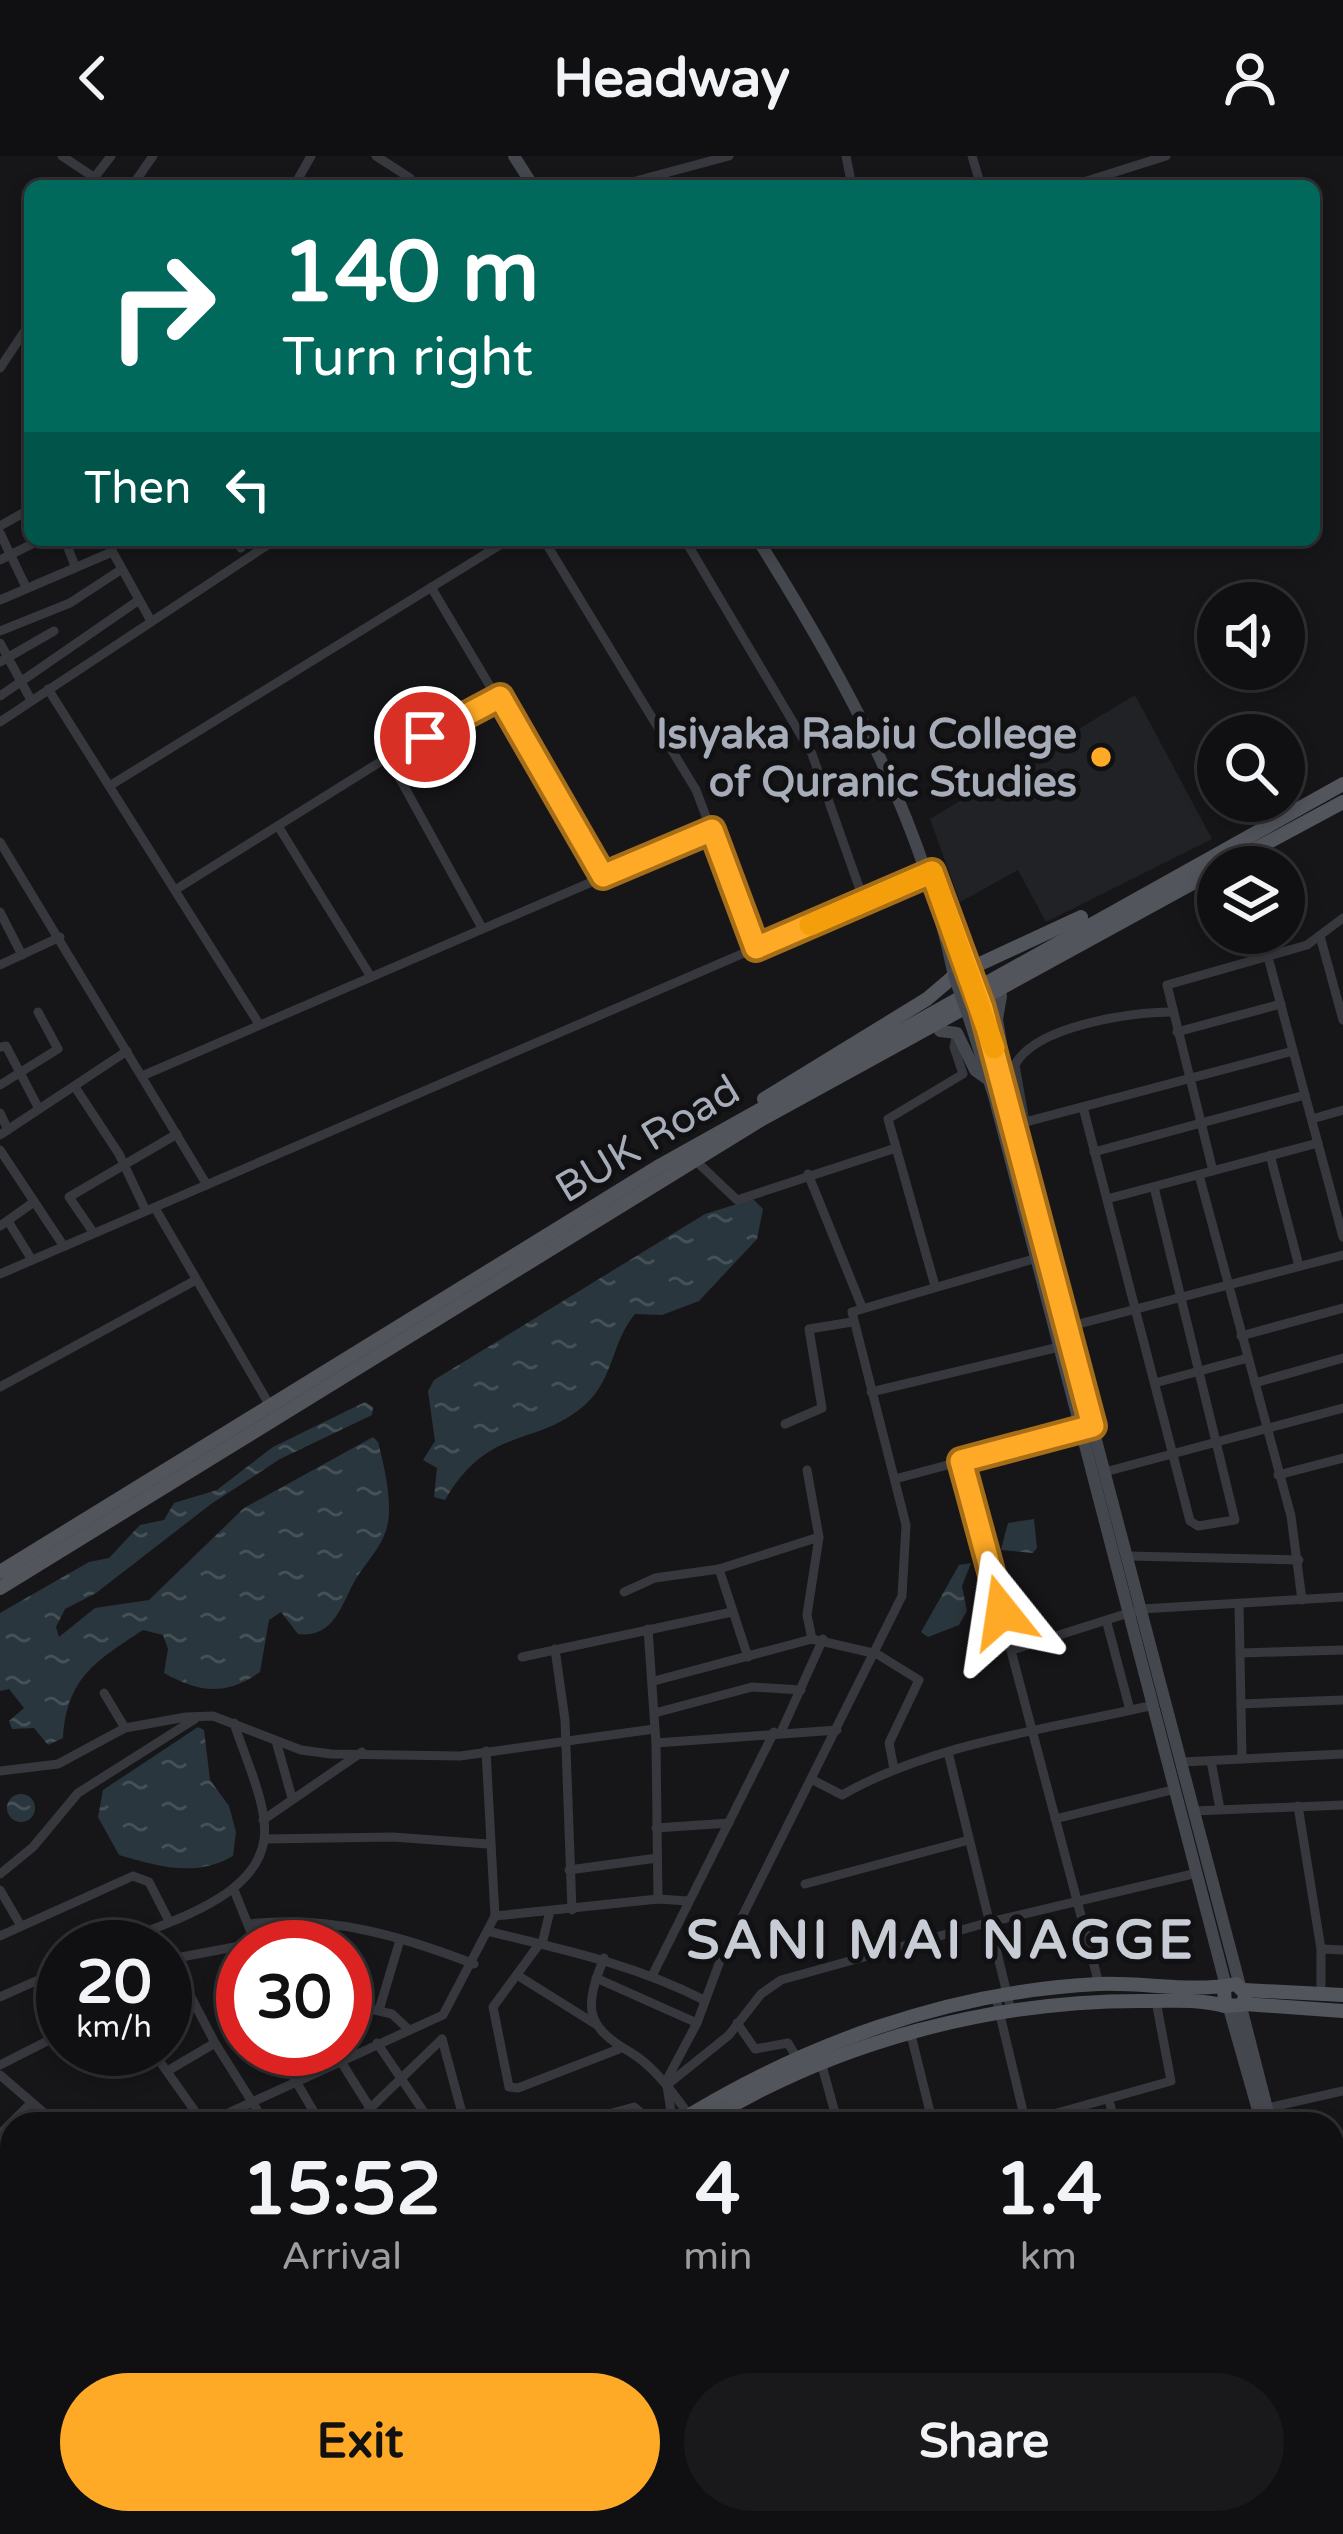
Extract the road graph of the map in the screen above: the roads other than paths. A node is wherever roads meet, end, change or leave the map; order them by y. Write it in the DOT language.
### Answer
graph roads {
  1 [pos="62,156"];
  2 [pos="111,156"];
  3 [pos="292,156"];
  4 [pos="376,156"];
  5 [pos="729,156"];
  6 [pos="1105,156"];
  7 [pos="1166,156"];
  8 [pos="308,160"];
  9 [pos="1110,173"];
  10 [pos="94,178"];
  11 [pos="410,178"];
  12 [pos="97,180"];
  13 [pos="639,180"];
  14 [pos="1089,180"];
  15 [pos="24,332"];
  16 [pos="0,368"];
  17 [pos="23,513"];
  18 [pos="0,530"];
  19 [pos="68,546"];
  20 [pos="109,546"];
  21 [pos="266,546"];
  22 [pos="498,546"];
  23 [pos="548,546"];
  24 [pos="689,546"];
  25 [pos="762,546"];
  26 [pos="771,546"];
  27 [pos="112,552"];
  28 [pos="5,557"];
  29 [pos="76,566"];
  30 [pos="122,569"];
  31 [pos="26,587"];
  32 [pos="430,587"];
  33 [pos="0,600"];
  34 [pos="139,600"];
  35 [pos="151,621"];
  36 [pos="0,631"];
  37 [pos="54,631"];
  38 [pos="0,643"];
  39 [pos="3,660"];
  40 [pos="19,681"];
  41 [pos="48,689"];
  42 [pos="0,696"];
  43 [pos="500,697"];
  44 [pos="31,700"];
  45 [pos="0,722"];
  46 [pos="388,757"];
  47 [pos="1343,784"];
  48 [pos="111,785"];
  49 [pos="1343,802"];
  50 [pos="278,826"];
  51 [pos="712,830"];
  52 [pos="0,842"];
  53 [pos="1262,846"];
  54 [pos="1194,866"];
  55 [pos="928,874"];
  56 [pos="603,876"];
  57 [pos="1197,881"];
  58 [pos="1197,882"];
  59 [pos="175,890"];
  60 [pos="864,901"];
  61 [pos="1,915"];
  62 [pos="1343,918"];
  63 [pos="481,926"];
  64 [pos="1319,935"];
  65 [pos="60,938"];
  66 [pos="756,948"];
  67 [pos="22,955"];
  68 [pos="1268,957"];
  69 [pos="0,965"];
  70 [pos="970,968"];
  71 [pos="954,976"];
  72 [pos="370,977"];
  73 [pos="1000,996"];
  74 [pos="1281,1004"];
  75 [pos="38,1012"];
  76 [pos="975,1012"];
  77 [pos="1171,1012"];
  78 [pos="1343,1020"];
  79 [pos="259,1024"];
  80 [pos="940,1031"];
  81 [pos="1177,1032"];
  82 [pos="957,1033"];
  83 [pos="0,1047"];
  84 [pos="127,1051"];
  85 [pos="1294,1051"];
  86 [pos="18,1074"];
  87 [pos="142,1076"];
  88 [pos="996,1077"];
  89 [pos="1189,1079"];
  90 [pos="0,1085"];
  91 [pos="75,1087"];
  92 [pos="1305,1095"];
  93 [pos="1083,1107"];
  94 [pos="39,1109"];
  95 [pos="1343,1110"];
  96 [pos="0,1113"];
  97 [pos="757,1116"];
  98 [pos="1312,1119"];
  99 [pos="1020,1124"];
  100 [pos="1201,1124"];
  101 [pos="4,1132"];
  102 [pos="177,1134"];
  103 [pos="1318,1143"];
  104 [pos="896,1148"];
  105 [pos="0,1150"];
  106 [pos="1094,1152"];
  107 [pos="1270,1156"];
  108 [pos="696,1160"];
  109 [pos="125,1166"];
  110 [pos="1213,1171"];
  111 [pos="808,1174"];
  112 [pos="1199,1174"];
  113 [pos="207,1185"];
  114 [pos="1154,1187"];
  115 [pos="1107,1199"];
  116 [pos="31,1204"];
  117 [pos="151,1209"];
  118 [pos="4,1223"];
  119 [pos="93,1232"];
  120 [pos="1343,1237"];
  121 [pos="63,1245"];
  122 [pos="1343,1255"];
  123 [pos="1037,1258"];
  124 [pos="32,1260"];
  125 [pos="1299,1266"];
  126 [pos="0,1274"];
  127 [pos="196,1280"];
  128 [pos="1228,1285"];
  129 [pos="935,1286"];
  130 [pos="1183,1297"];
  131 [pos="862,1306"];
  132 [pos="1343,1308"];
  133 [pos="1136,1311"];
  134 [pos="852,1322"];
  135 [pos="1067,1328"];
  136 [pos="1241,1336"];
  137 [pos="1059,1347"];
  138 [pos="1247,1358"];
  139 [pos="1343,1358"];
  140 [pos="1200,1371"];
  141 [pos="1155,1383"];
  142 [pos="1255,1383"];
  143 [pos="0,1387"];
  144 [pos="871,1392"];
  145 [pos="1343,1408"];
  146 [pos="274,1413"];
  147 [pos="785,1424"];
  148 [pos="1088,1427"];
  149 [pos="1267,1429"];
  150 [pos="1219,1442"];
  151 [pos="1173,1454"];
  152 [pos="1343,1458"];
  153 [pos="961,1461"];
  154 [pos="807,1470"];
  155 [pos="1105,1472"];
  156 [pos="1278,1474"];
  157 [pos="895,1479"];
  158 [pos="819,1537"];
  159 [pos="1128,1556"];
  160 [pos="1299,1560"];
  161 [pos="718,1569"];
  162 [pos="0,1572"];
  163 [pos="0,1588"];
  164 [pos="624,1592"];
  165 [pos="1343,1598"];
  166 [pos="1302,1600"];
  167 [pos="1239,1604"];
  168 [pos="732,1612"];
  169 [pos="1136,1612"];
  170 [pos="1107,1623"];
  171 [pos="648,1629"];
  172 [pos="817,1639"];
  173 [pos="555,1649"];
  174 [pos="1012,1650"];
  175 [pos="1343,1650"];
  176 [pos="1240,1653"];
  177 [pos="877,1654"];
  178 [pos="522,1657"];
  179 [pos="748,1657"];
  180 [pos="654,1681"];
  181 [pos="801,1690"];
  182 [pos="104,1693"];
  183 [pos="1343,1700"];
  184 [pos="1241,1704"];
  185 [pos="1154,1705"];
  186 [pos="1130,1710"];
  187 [pos="655,1713"];
  188 [pos="195,1719"];
  189 [pos="234,1723"];
  190 [pos="125,1728"];
  191 [pos="654,1729"];
  192 [pos="837,1730"];
  193 [pos="777,1732"];
  194 [pos="1033,1733"];
  195 [pos="566,1738"];
  196 [pos="276,1741"];
  197 [pos="656,1743"];
  198 [pos="486,1751"];
  199 [pos="362,1752"];
  200 [pos="948,1752"];
  201 [pos="1343,1754"];
  202 [pos="1242,1759"];
  203 [pos="1210,1761"];
  204 [pos="1182,1762"];
  205 [pos="894,1769"];
  206 [pos="0,1771"];
  207 [pos="811,1779"];
  208 [pos="1176,1789"];
  209 [pos="292,1798"];
  210 [pos="1343,1804"];
  211 [pos="1298,1806"];
  212 [pos="1220,1809"];
  213 [pos="1194,1810"];
  214 [pos="1054,1819"];
  215 [pos="263,1820"];
  216 [pos="729,1823"];
  217 [pos="656,1828"];
  218 [pos="265,1839"];
  219 [pos="969,1840"];
  220 [pos="488,1844"];
  221 [pos="657,1858"];
  222 [pos="568,1870"];
  223 [pos="0,1874"];
  224 [pos="1197,1874"];
  225 [pos="806,1884"];
  226 [pos="0,1890"];
  227 [pos="234,1890"];
  228 [pos="658,1899"];
  229 [pos="688,1901"];
  230 [pos="1078,1902"];
  231 [pos="572,1910"];
  232 [pos="550,1911"];
  233 [pos="495,1916"];
  234 [pos="168,1919"];
  235 [pos="246,1920"];
  236 [pos="990,1922"];
  237 [pos="21,1926"];
  238 [pos="372,1932"];
  239 [pos="491,1932"];
  240 [pos="0,1936"];
  241 [pos="400,1940"];
  242 [pos="541,1944"];
  243 [pos="1322,1948"];
  244 [pos="1343,1950"];
  245 [pos="604,1958"];
  246 [pos="474,1964"];
  247 [pos="517,1975"];
  248 [pos="655,1975"];
  249 [pos="596,1978"];
  250 [pos="36,1981"];
  251 [pos="1099,1984"];
  252 [pos="1321,1994"];
  253 [pos="1343,1995"];
  254 [pos="646,1996"];
  255 [pos="0,1997"];
  256 [pos="1234,1997"];
  257 [pos="192,2000"];
  258 [pos="704,2000"];
  259 [pos="1156,2001"];
  260 [pos="1003,2004"];
  261 [pos="372,2008"];
  262 [pos="380,2009"];
  263 [pos="1343,2011"];
  264 [pos="434,2023"];
  265 [pos="697,2023"];
  266 [pos="737,2023"];
  267 [pos="597,2025"];
  268 [pos="407,2028"];
  269 [pos="910,2035"];
  270 [pos="442,2039"];
  271 [pos="215,2043"];
  272 [pos="377,2043"];
  273 [pos="372,2045"];
  274 [pos="36,2047"];
  275 [pos="619,2050"];
  276 [pos="192,2056"];
  277 [pos="797,2058"];
  278 [pos="821,2062"];
  279 [pos="0,2065"];
  280 [pos="0,2075"];
  281 [pos="173,2076"];
  282 [pos="300,2076"];
  283 [pos="351,2076"];
  284 [pos="296,2078"];
  285 [pos="399,2078"];
  286 [pos="667,2084"];
  287 [pos="1343,2091"];
  288 [pos="1109,2100"];
  289 [pos="251,2103"];
  290 [pos="30,2104"];
  291 [pos="1267,2108"];
  292 [pos="370,2110"];
  293 [pos="22,2112"];
  294 [pos="41,2112"];
  295 [pos="194,2112"];
  296 [pos="228,2112"];
  297 [pos="257,2112"];
  298 [pos="314,2112"];
  299 [pos="368,2112"];
  300 [pos="423,2112"];
  301 [pos="461,2112"];
  302 [pos="680,2112"];
  303 [pos="680,2112"];
  304 [pos="702,2112"];
  305 [pos="707,2112"];
  306 [pos="835,2112"];
  307 [pos="930,2112"];
  308 [pos="1023,2112"];
  309 [pos="1065,2112"];
  310 [pos="1112,2112"];
  311 [pos="1263,2112"];
  312 [pos="1267,2112"];
  1 -- 10 [label="street"];
  2 -- 10 [label="street"];
  3 -- 8 [label="street"];
  4 -- 11 [label="street"];
  5 -- 13 [label="street"];
  6 -- 9 [label="street"];
  7 -- 9 [label="street"];
  9 -- 14 [label="street"];
  10 -- 12 [label="street"];
  15 -- 16 [label="street"];
  17 -- 18 [label="street"];
  18 -- 28 [label="street"];
  19 -- 29 [label="street"];
  20 -- 27 [label="street"];
  21 -- 35 [label="street"];
  22 -- 32 [label="street"];
  23 -- 51 [label="street"];
  24 -- 60 [label="street"];
  25 -- 55 [label="main road"];
  26 -- 55 [label="main road"];
  27 -- 29 [label="street"];
  27 -- 30 [label="street"];
  28 -- 31 [label="street"];
  29 -- 31 [label="street"];
  30 -- 34 [label="street"];
  30 -- 36 [label="street"];
  31 -- 33 [label="street"];
  32 -- 43 [label="street"];
  32 -- 48 [label="street"];
  34 -- 35 [label="street"];
  34 -- 40 [label="street"];
  35 -- 41 [label="street"];
  37 -- 39 [label="street"];
  38 -- 39 [label="street"];
  39 -- 40 [label="street"];
  40 -- 42 [label="street"];
  40 -- 44 [label="street"];
  41 -- 44 [label="street"];
  41 -- 48 [label="street"];
  43 -- 46 [label="street"];
  43 -- 56 [label="street"];
  44 -- 45 [label="street"];
  46 -- 50 [label="street"];
  46 -- 63 [label="street"];
  47 -- 54 [label="main road, BUK Road"];
  48 -- 59 [label="street"];
  49 -- 53 [label="main road, BUK Road"];
  50 -- 59 [label="street"];
  50 -- 72 [label="street"];
  51 -- 56 [label="street"];
  51 -- 66 [label="street"];
  52 -- 65 [label="street"];
  54 -- 70 [label="main road"];
  54 -- 97 [label="main road, BUK Road"];
  55 -- 60 [label="street"];
  55 -- 70 [label="main road"];
  55 -- 71 [label="main road"];
  56 -- 63 [label="street"];
  57 -- 97 [label="main road, BUK Road"];
  58 -- 73 [label="main road"];
  59 -- 79 [label="street"];
  60 -- 66 [label="street"];
  61 -- 67 [label="street"];
  62 -- 64 [label="street"];
  63 -- 72 [label="street"];
  64 -- 68 [label="street"];
  64 -- 78 [label="street"];
  65 -- 67 [label="street"];
  65 -- 84 [label="street"];
  66 -- 113 [label="street"];
  67 -- 69 [label="street"];
  68 -- 74 [label="street"];
  68 -- 77 [label="street"];
  70 -- 71 [label="main road"];
  70 -- 76 [label="main road, bridge"];
  71 -- 76 [label="main road, bridge"];
  71 -- 97 [label="main road"];
  72 -- 79 [label="street"];
  73 -- 76 [label="main road"];
  73 -- 88 [label="main road"];
  74 -- 81 [label="street"];
  74 -- 85 [label="street"];
  75 -- 86 [label="street"];
  76 -- 80 [label="main road"];
  76 -- 88 [label="main road"];
  77 -- 81 [label="street"];
  77 -- 99 [label="street"];
  79 -- 87 [label="street"];
  80 -- 82 [label="main road"];
  80 -- 97 [label="main road"];
  81 -- 89 [label="street"];
  82 -- 88 [label="main road"];
  82 -- 104 [label="street"];
  83 -- 86 [label="street"];
  84 -- 87 [label="street"];
  84 -- 91 [label="street"];
  85 -- 89 [label="street"];
  85 -- 92 [label="street"];
  86 -- 90 [label="street"];
  86 -- 94 [label="street"];
  87 -- 102 [label="street"];
  88 -- 99 [label="main road"];
  88 -- 123 [label="main road"];
  89 -- 93 [label="street"];
  89 -- 100 [label="street"];
  91 -- 94 [label="street"];
  91 -- 109 [label="street"];
  92 -- 98 [label="street"];
  92 -- 100 [label="street"];
  93 -- 99 [label="street"];
  93 -- 106 [label="street"];
  94 -- 101 [label="street"];
  95 -- 98 [label="street"];
  96 -- 101 [label="street"];
  97 -- 108 [label="main road, BUK Road"];
  97 -- 146 [label="main road, BUK Road"];
  98 -- 103 [label="street"];
  99 -- 135 [label="main road"];
  100 -- 106 [label="street"];
  100 -- 110 [label="street"];
  102 -- 109 [label="street"];
  102 -- 113 [label="street"];
  103 -- 107 [label="street"];
  103 -- 120 [label="street"];
  104 -- 111 [label="street"];
  104 -- 129 [label="street"];
  105 -- 116 [label="street"];
  106 -- 115 [label="street"];
  107 -- 110 [label="street"];
  107 -- 125 [label="street"];
  108 -- 111 [label="street"];
  108 -- 146 [label="main road, BUK Road"];
  109 -- 117 [label="street"];
  109 -- 119 [label="street"];
  110 -- 112 [label="street"];
  111 -- 131 [label="street"];
  112 -- 114 [label="street"];
  112 -- 128 [label="street"];
  113 -- 117 [label="street"];
  114 -- 115 [label="street"];
  114 -- 130 [label="street"];
  115 -- 133 [label="street"];
  116 -- 118 [label="street"];
  116 -- 121 [label="street"];
  117 -- 119 [label="street"];
  117 -- 127 [label="street"];
  118 -- 124 [label="street"];
  119 -- 121 [label="street"];
  121 -- 124 [label="street"];
  122 -- 125 [label="street"];
  123 -- 129 [label="street"];
  123 -- 137 [label="main road"];
  124 -- 126 [label="street"];
  125 -- 128 [label="street"];
  127 -- 143 [label="street"];
  127 -- 146 [label="street"];
  128 -- 130 [label="street"];
  128 -- 136 [label="street"];
  129 -- 131 [label="street"];
  130 -- 133 [label="street"];
  130 -- 140 [label="street"];
  131 -- 134 [label="street"];
  132 -- 136 [label="street"];
  133 -- 135 [label="street"];
  133 -- 141 [label="street"];
  134 -- 144 [label="street"];
  134 -- 147 [label="street"];
  135 -- 148 [label="main road"];
  136 -- 138 [label="street"];
  137 -- 144 [label="street"];
  137 -- 148 [label="main road"];
  138 -- 140 [label="street"];
  138 -- 142 [label="street"];
  139 -- 142 [label="street"];
  140 -- 141 [label="street"];
  140 -- 150 [label="street"];
  141 -- 151 [label="street"];
  142 -- 149 [label="street"];
  144 -- 157 [label="street"];
  145 -- 149 [label="street"];
  146 -- 162 [label="main road, BUK Road"];
  146 -- 163 [label="main road, BUK Road"];
  148 -- 153 [label="street"];
  148 -- 155 [label="main road"];
  148 -- 169 [label="main road"];
  149 -- 150 [label="street"];
  149 -- 156 [label="street"];
  150 -- 151 [label="street"];
  150 -- 151 [label="street"];
  151 -- 155 [label="street"];
  152 -- 156 [label="street"];
  153 -- 157 [label="street"];
  153 -- 174 [label="street"];
  154 -- 158 [label="street"];
  155 -- 159 [label="main road"];
  156 -- 160 [label="street"];
  157 -- 177 [label="street"];
  158 -- 161 [label="street"];
  158 -- 172 [label="street"];
  159 -- 160 [label="street"];
  159 -- 169 [label="main road"];
  160 -- 166 [label="street"];
  161 -- 164 [label="street"];
  161 -- 168 [label="street"];
  165 -- 166 [label="street"];
  166 -- 167 [label="street"];
  167 -- 169 [label="street"];
  167 -- 176 [label="street"];
  168 -- 171 [label="street"];
  168 -- 179 [label="street"];
  169 -- 170 [label="street"];
  169 -- 185 [label="main road"];
  169 -- 204 [label="main road"];
  170 -- 174 [label="street"];
  170 -- 186 [label="street"];
  171 -- 173 [label="street"];
  171 -- 180 [label="street"];
  172 -- 177 [label="street"];
  172 -- 179 [label="street"];
  172 -- 181 [label="street"];
  173 -- 178 [label="street"];
  173 -- 195 [label="street"];
  174 -- 194 [label="street"];
  175 -- 176 [label="street"];
  176 -- 184 [label="street"];
  177 -- 192 [label="street"];
  177 -- 205 [label="street"];
  179 -- 180 [label="street"];
  180 -- 187 [label="street"];
  181 -- 187 [label="street"];
  181 -- 193 [label="street"];
  182 -- 190 [label="street"];
  183 -- 184 [label="street"];
  184 -- 202 [label="street"];
  185 -- 186 [label="street"];
  185 -- 208 [label="main road"];
  186 -- 194 [label="street"];
  187 -- 191 [label="street"];
  188 -- 189 [label="street"];
  188 -- 190 [label="street"];
  188 -- 223 [label="street"];
  189 -- 196 [label="street"];
  189 -- 215 [label="street"];
  190 -- 206 [label="street"];
  191 -- 195 [label="street"];
  191 -- 197 [label="street"];
  192 -- 193 [label="street"];
  192 -- 207 [label="street"];
  193 -- 197 [label="street"];
  193 -- 216 [label="street"];
  194 -- 200 [label="street"];
  194 -- 214 [label="street"];
  195 -- 198 [label="street"];
  195 -- 222 [label="street"];
  196 -- 199 [label="street"];
  196 -- 209 [label="street"];
  197 -- 217 [label="street"];
  198 -- 199 [label="street"];
  198 -- 220 [label="street"];
  199 -- 209 [label="street"];
  200 -- 205 [label="street"];
  200 -- 219 [label="street"];
  201 -- 202 [label="street"];
  202 -- 203 [label="street"];
  203 -- 204 [label="street"];
  203 -- 212 [label="street"];
  204 -- 213 [label="main road"];
  205 -- 207 [label="street"];
  207 -- 258 [label="street"];
  208 -- 214 [label="street"];
  208 -- 224 [label="main road"];
  209 -- 215 [label="street"];
  210 -- 211 [label="street"];
  211 -- 212 [label="street"];
  211 -- 243 [label="street"];
  212 -- 213 [label="street"];
  213 -- 256 [label="main road"];
  214 -- 230 [label="street"];
  215 -- 218 [label="street"];
  216 -- 217 [label="street"];
  216 -- 229 [label="street"];
  217 -- 221 [label="street"];
  218 -- 220 [label="street"];
  218 -- 227 [label="street"];
  219 -- 225 [label="street"];
  219 -- 236 [label="street"];
  220 -- 233 [label="street"];
  221 -- 222 [label="street"];
  221 -- 228 [label="street"];
  222 -- 231 [label="street"];
  224 -- 230 [label="street"];
  224 -- 256 [label="main road"];
  226 -- 237 [label="street"];
  227 -- 234 [label="street"];
  227 -- 235 [label="street"];
  228 -- 229 [label="street"];
  228 -- 231 [label="street"];
  229 -- 248 [label="street"];
  230 -- 236 [label="street"];
  230 -- 251 [label="street"];
  231 -- 232 [label="street"];
  232 -- 233 [label="street"];
  232 -- 242 [label="street"];
  233 -- 239 [label="street"];
  234 -- 237 [label="street"];
  236 -- 260 [label="street"];
  236 -- 266 [label="street"];
  237 -- 240 [label="street"];
  238 -- 241 [label="street"];
  239 -- 242 [label="street"];
  239 -- 246 [label="street"];
  241 -- 246 [label="street"];
  241 -- 262 [label="street"];
  242 -- 245 [label="street"];
  242 -- 247 [label="street"];
  243 -- 244 [label="street"];
  243 -- 252 [label="street"];
  245 -- 248 [label="street"];
  245 -- 249 [label="street"];
  246 -- 264 [label="street"];
  247 -- 267 [label="street"];
  247 -- 275 [label="street"];
  248 -- 254 [label="street"];
  248 -- 258 [label="street"];
  249 -- 254 [label="street"];
  249 -- 267 [label="street"];
  250 -- 255 [label="street"];
  251 -- 256 [label="main road"];
  251 -- 260 [label="main road"];
  252 -- 253 [label="main road"];
  252 -- 256 [label="main road"];
  254 -- 265 [label="street"];
  256 -- 259 [label="main road"];
  256 -- 263 [label="main road"];
  256 -- 291 [label="main road"];
  256 -- 311 [label="main road"];
  257 -- 271 [label="street"];
  258 -- 265 [label="street"];
  259 -- 260 [label="main road"];
  259 -- 288 [label="street"];
  260 -- 269 [label="main road"];
  260 -- 277 [label="main road"];
  260 -- 308 [label="street"];
  261 -- 262 [label="street"];
  262 -- 268 [label="street"];
  264 -- 268 [label="street"];
  264 -- 270 [label="street"];
  265 -- 286 [label="street"];
  266 -- 277 [label="street"];
  266 -- 286 [label="street"];
  267 -- 275 [label="street"];
  268 -- 272 [label="street"];
  269 -- 278 [label="main road"];
  269 -- 307 [label="street"];
  270 -- 285 [label="street"];
  270 -- 301 [label="street"];
  271 -- 276 [label="street"];
  271 -- 289 [label="street"];
  272 -- 273 [label="street"];
  272 -- 285 [label="street"];
  274 -- 279 [label="street"];
  275 -- 286 [label="street"];
  277 -- 304 [label="main road"];
  278 -- 305 [label="main road"];
  278 -- 306 [label="street"];
  280 -- 290 [label="street"];
  281 -- 295 [label="street"];
  282 -- 284 [label="street"];
  283 -- 292 [label="street"];
  284 -- 289 [label="street"];
  284 -- 298 [label="street"];
  285 -- 292 [label="street"];
  285 -- 300 [label="street"];
  286 -- 302 [label="street"];
  286 -- 303 [label="street"];
  287 -- 291 [label="street"];
  288 -- 309 [label="street"];
  288 -- 310 [label="street"];
  289 -- 296 [label="street"];
  289 -- 297 [label="street"];
  290 -- 293 [label="street"];
  290 -- 294 [label="street"];
  291 -- 312 [label="main road"];
  292 -- 299 [label="street"];
}
